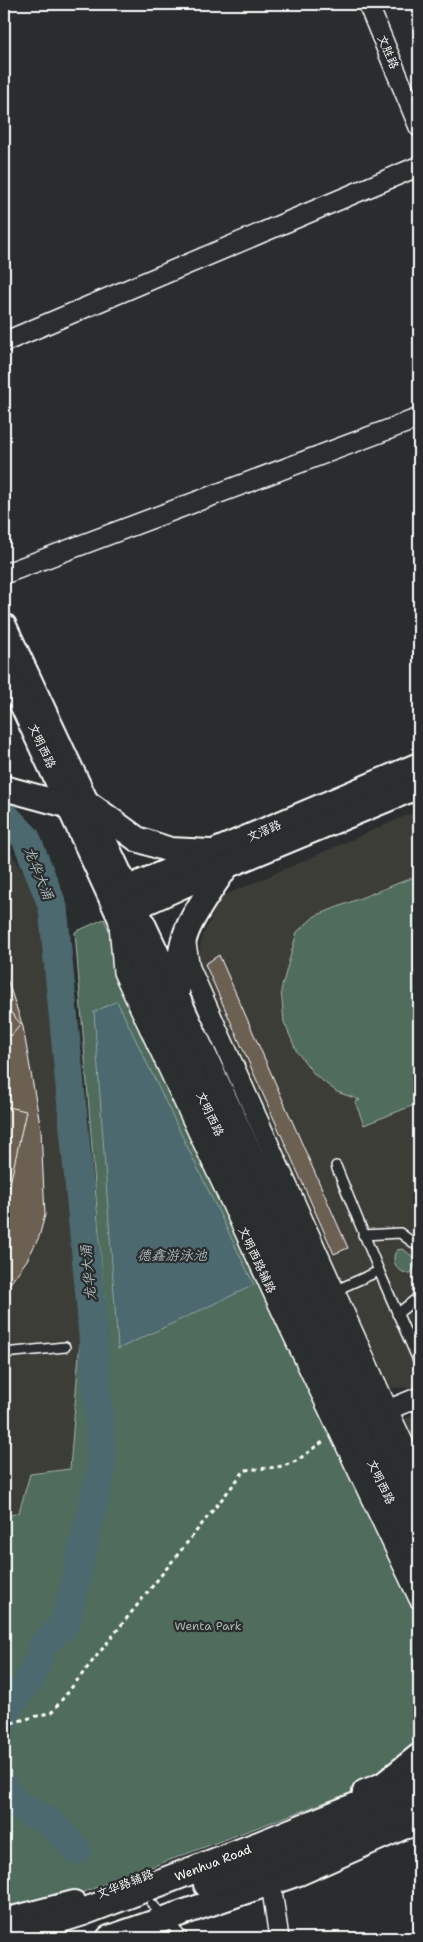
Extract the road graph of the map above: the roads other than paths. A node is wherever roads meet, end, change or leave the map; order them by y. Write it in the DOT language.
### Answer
graph roads {
  1 [pos="368,4"];
  2 [pos="419,127"];
  3 [pos="419,166"];
  4 [pos="4,342"];
  5 [pos="419,418"];
  6 [pos="4,574"];
  7 [pos="4,626"];
  8 [pos="4,665"];
  9 [pos="419,765"];
  10 [pos="419,786"];
  11 [pos="7,789"];
  12 [pos="78,805"];
  13 [pos="221,859"];
  14 [pos="123,902"];
  15 [pos="185,935"];
  16 [pos="177,995"];
  17 [pos="336,1166"];
  18 [pos="363,1235"];
  19 [pos="419,1247"];
  20 [pos="379,1271"];
  21 [pos="326,1294"];
  22 [pos="419,1295"];
  23 [pos="397,1314"];
  24 [pos="65,1347"];
  25 [pos="4,1353"];
  26 [pos="416,1358"];
  27 [pos="419,1397"];
  28 [pos="380,1413"];
  29 [pos="419,1476"];
  30 [pos="419,1516"];
  31 [pos="419,1562"];
  32 [pos="419,1599"];
  33 [pos="419,1756"];
  34 [pos="419,1781"];
  35 [pos="401,1808"];
  36 [pos="269,1873"];
  37 [pos="158,1911"];
  38 [pos="4,1922"];
  39 [pos="4,1937"];
  40 [pos="60,1938"];
  41 [pos="109,1938"];
  42 [pos="183,1938"];
  43 [pos="279,1938"];
  1 -- 2 [label="street, 文胜路"];
  3 -- 4 [label="street"];
  5 -- 6 [label="street"];
  7 -- 12 [label="street, 文明西路"];
  8 -- 12 [label="street, 文明西路"];
  9 -- 13 [label="street, 文滘路"];
  10 -- 13 [label="street, 文滘路"];
  11 -- 12 [label="street"];
  12 -- 13 [label="street"];
  12 -- 14 [label="street, 文明西路"];
  13 -- 14 [label="street, 文滘路"];
  13 -- 15 [label="street"];
  14 -- 16 [label="street, 文明西路"];
  14 -- 31 [label="street, 文明西路"];
  14 -- 32 [label="street, 文明西路辅路"];
  15 -- 16 [label="street"];
  15 -- 21 [label="street"];
  16 -- 21 [label="street, 文明西路"];
  17 -- 18 [label="lane"];
  18 -- 19 [label="lane"];
  18 -- 20 [label="lane"];
  20 -- 21 [label="lane"];
  20 -- 23 [label="lane"];
  21 -- 28 [label="street, 文明西路"];
  22 -- 23 [label="lane"];
  23 -- 26 [label="lane"];
  24 -- 25 [label="lane"];
  27 -- 28 [label="street"];
  28 -- 29 [label="street"];
  28 -- 30 [label="street, 文明西路"];
  33 -- 35 [label="street, 文华路辅路"];
  34 -- 35 [label="main road, Wenhua Road"];
  35 -- 36 [label="main road, Wenhua Road"];
  35 -- 38 [label="street, 文华路辅路"];
  35 -- 39 [label="main road, Wenhua Road"];
  36 -- 37 [label="main road, Wenhua Road"];
  36 -- 43 [label="street"];
  37 -- 40 [label="main road, Wenhua Road"];
  37 -- 41 [label="street"];
  37 -- 42 [label="lane"];
}
